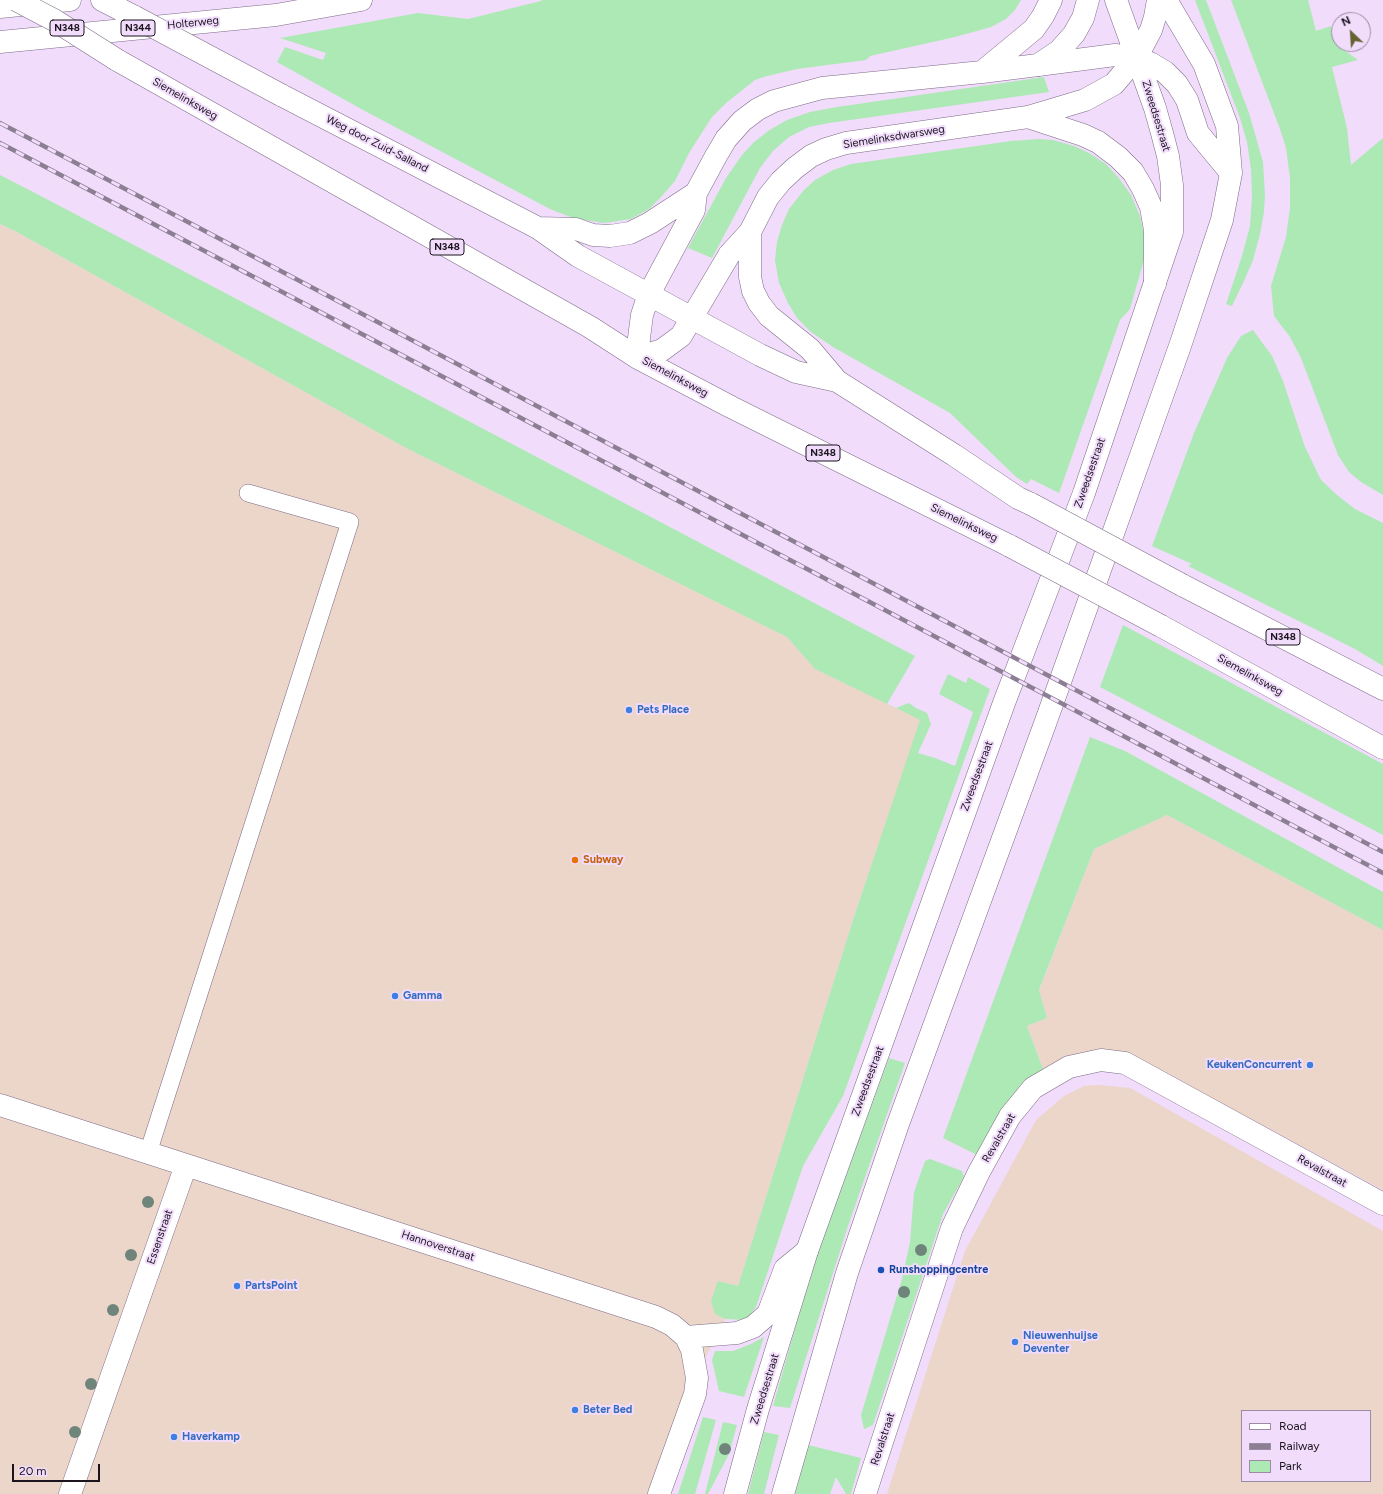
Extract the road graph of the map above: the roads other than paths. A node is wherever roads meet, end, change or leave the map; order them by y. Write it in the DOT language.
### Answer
graph roads {
  1 [pos="16,0"];
  2 [pos="70,0"];
  3 [pos="102,0"];
  4 [pos="361,0"];
  5 [pos="1050,0"];
  6 [pos="1088,0"];
  7 [pos="1116,0"];
  8 [pos="1158,0"];
  9 [pos="1166,0"];
  10 [pos="0,7"];
  11 [pos="0,42"];
  12 [pos="1136,58"];
  13 [pos="1038,65"];
  14 [pos="982,72"];
  15 [pos="1028,117"];
  16 [pos="1231,173"];
  17 [pos="696,193"];
  18 [pos="538,228"];
  19 [pos="750,232"];
  20 [pos="1154,284"];
  21 [pos="649,294"];
  22 [pos="693,318"];
  23 [pos="638,358"];
  24 [pos="837,381"];
  25 [pos="248,493"];
  26 [pos="1383,689"];
  27 [pos="1383,748"];
  28 [pos="0,1104"];
  29 [pos="148,1153"];
  30 [pos="186,1165"];
  31 [pos="1383,1204"];
  32 [pos="807,1251"];
  33 [pos="686,1336"];
  34 [pos="70,1494"];
  35 [pos="659,1494"];
  36 [pos="735,1494"];
  37 [pos="783,1494"];
  38 [pos="865,1494"];
  1 -- 23 [label="street, Siemelinksweg / N348, bridge"];
  2 -- 10 [label="street"];
  3 -- 18 [label="street, Weg door Zuid-Salland / N348, bridge"];
  4 -- 11 [label="street, Holterweg / N344"];
  5 -- 14 [label="street"];
  6 -- 13 [label="street"];
  7 -- 12 [label="street, Zweedsestraat"];
  8 -- 12 [label="street, Siemelinksdwarsweg"];
  9 -- 16 [label="street"];
  12 -- 13 [label="street"];
  12 -- 15 [label="street, Siemelinksdwarsweg"];
  12 -- 16 [label="street, Zweedsestraat"];
  12 -- 20 [label="street, Zweedsestraat"];
  13 -- 14 [label="street"];
  14 -- 17 [label="street"];
  15 -- 19 [label="street, Siemelinksdwarsweg"];
  15 -- 20 [label="street"];
  16 -- 37 [label="street"];
  17 -- 18 [label="street"];
  17 -- 21 [label="street"];
  18 -- 21 [label="street, Weg door Zuid-Salland / N348"];
  19 -- 22 [label="street, Siemelinksdwarsweg"];
  19 -- 24 [label="street"];
  20 -- 32 [label="street, Zweedsestraat"];
  21 -- 22 [label="street, N348"];
  21 -- 23 [label="street, Siemelinksweg"];
  22 -- 23 [label="street, Siemelinksdwarsweg"];
  22 -- 24 [label="street, N348"];
  23 -- 27 [label="street, Siemelinksweg / N348, bridge"];
  24 -- 26 [label="street, N348, bridge"];
  25 -- 29 [label="lane"];
  28 -- 29 [label="street"];
  29 -- 30 [label="street"];
  30 -- 33 [label="street, Hannoverstraat"];
  30 -- 34 [label="street, Essenstraat"];
  31 -- 38 [label="street, Revalstraat"];
  32 -- 33 [label="street"];
  32 -- 36 [label="street, Zweedsestraat"];
  33 -- 35 [label="street"];
}
